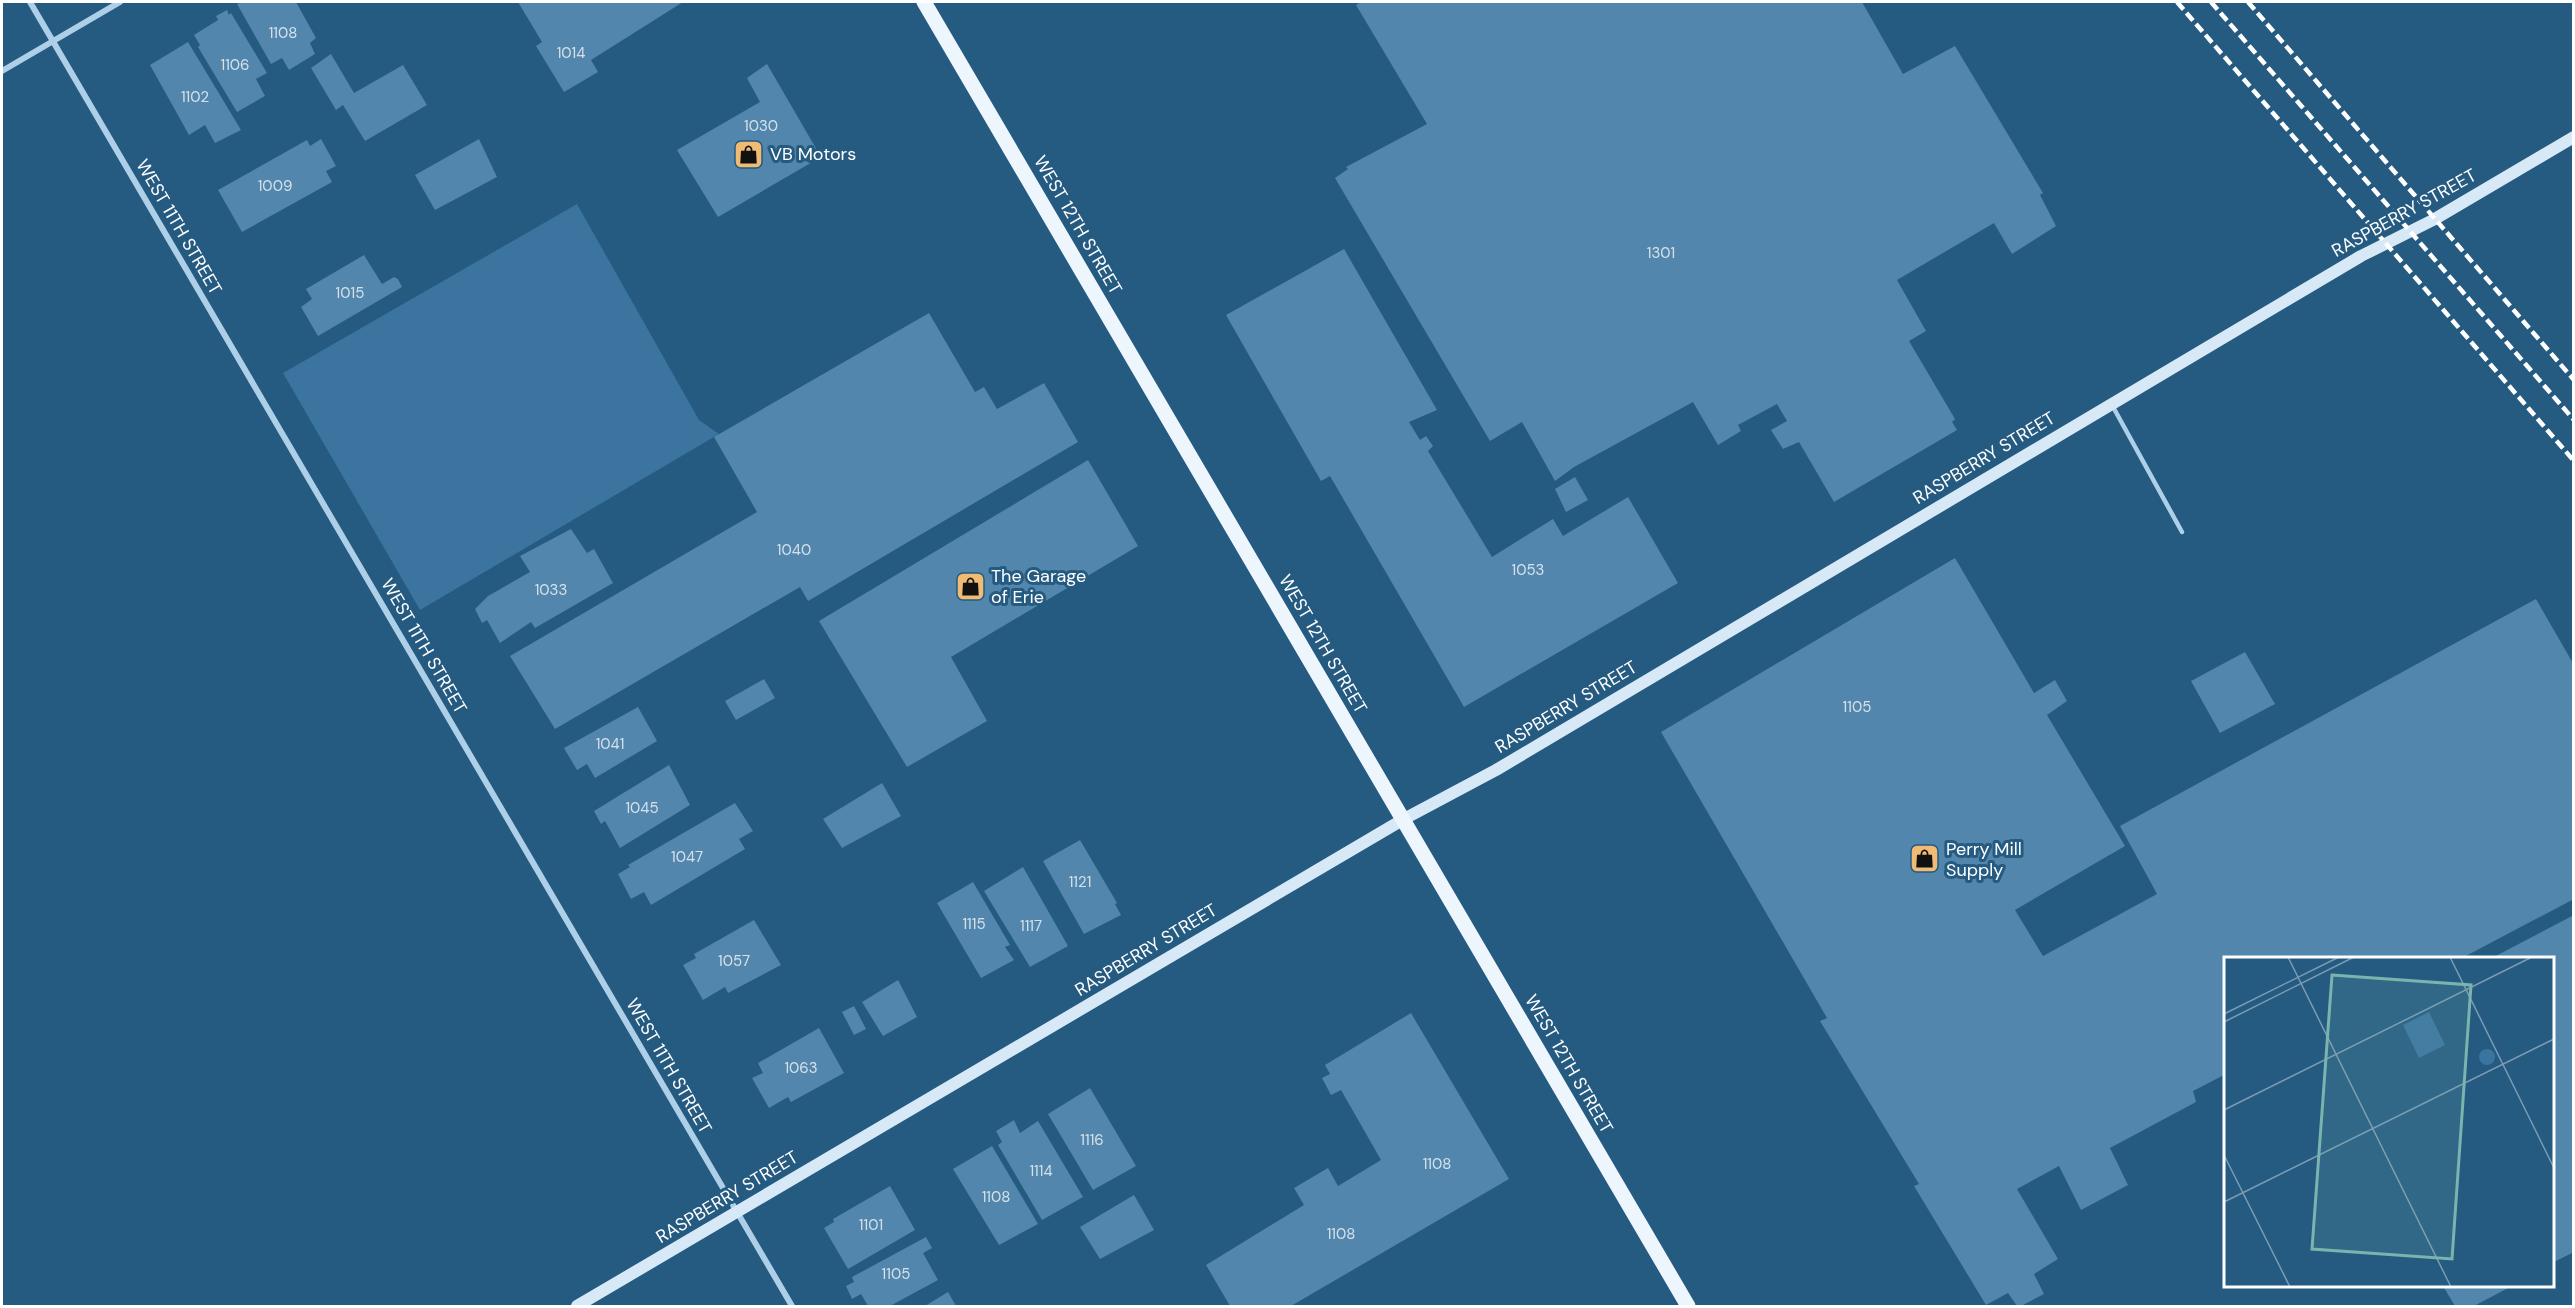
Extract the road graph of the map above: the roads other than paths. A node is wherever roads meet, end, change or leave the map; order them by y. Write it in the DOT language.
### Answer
graph roads {
  1 [pos="30,2"];
  2 [pos="120,2"];
  3 [pos="924,2"];
  4 [pos="53,41"];
  5 [pos="2,71"];
  6 [pos="2574,137"];
  7 [pos="2111,403"];
  8 [pos="2182,532"];
  9 [pos="1404,819"];
  10 [pos="737,1212"];
  11 [pos="577,1306"];
  12 [pos="792,1306"];
  13 [pos="1688,1306"];
  1 -- 4 [label="street, WEST 11TH STREET"];
  2 -- 4 [label="street"];
  3 -- 9 [label="main road, WEST 12TH STREET"];
  4 -- 5 [label="street"];
  4 -- 10 [label="street, WEST 11TH STREET"];
  6 -- 7 [label="street, RASPBERRY STREET"];
  7 -- 8 [label="lane"];
  7 -- 9 [label="street, RASPBERRY STREET"];
  9 -- 10 [label="street, RASPBERRY STREET"];
  9 -- 13 [label="main road, WEST 12TH STREET"];
  10 -- 11 [label="street, RASPBERRY STREET"];
  10 -- 12 [label="street, WEST 11TH STREET"];
}
